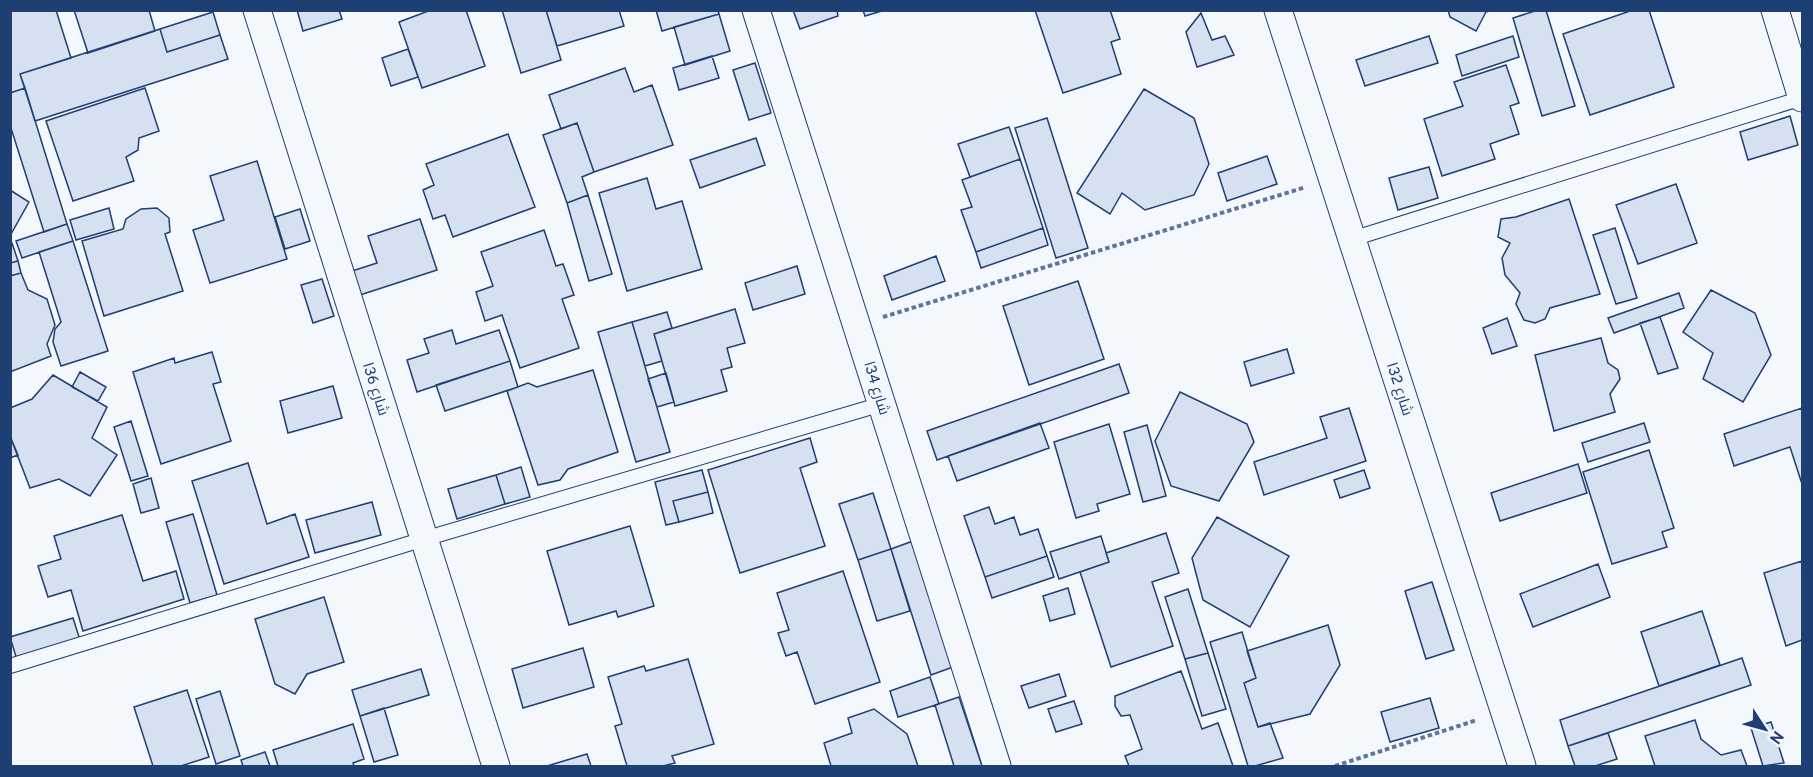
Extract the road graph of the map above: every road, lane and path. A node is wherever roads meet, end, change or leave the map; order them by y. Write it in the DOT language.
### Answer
graph roads {
  1 [pos="257,10"];
  2 [pos="756,10"];
  3 [pos="1278,10"];
  4 [pos="1775,10"];
  5 [pos="1803,98"];
  6 [pos="1332,178"];
  7 [pos="1352,239"];
  8 [pos="857,326"];
  9 [pos="882,404"];
  10 [pos="424,539"];
  11 [pos="10,666"];
  12 [pos="1504,711"];
  13 [pos="496,766"];
  14 [pos="997,766"];
  15 [pos="1335,766"];
  16 [pos="1522,766"];
  1 -- 10 [label="street, شارع 36ا"];
  2 -- 8 [label="street, شارع 34ا"];
  3 -- 6 [label="street, شارع 32ا"];
  4 -- 5 [label="street"];
  5 -- 7 [label="lane"];
  6 -- 7 [label="street, شارع 32ا"];
  6 -- 8 [label="path"];
  7 -- 12 [label="street, شارع 32ا"];
  8 -- 9 [label="street, شارع 34ا"];
  9 -- 10 [label="lane"];
  9 -- 14 [label="street, شارع 34ا"];
  10 -- 11 [label="lane"];
  10 -- 13 [label="street, شارع 36ا"];
  12 -- 15 [label="path"];
  12 -- 16 [label="street, شارع 32ا"];
}
